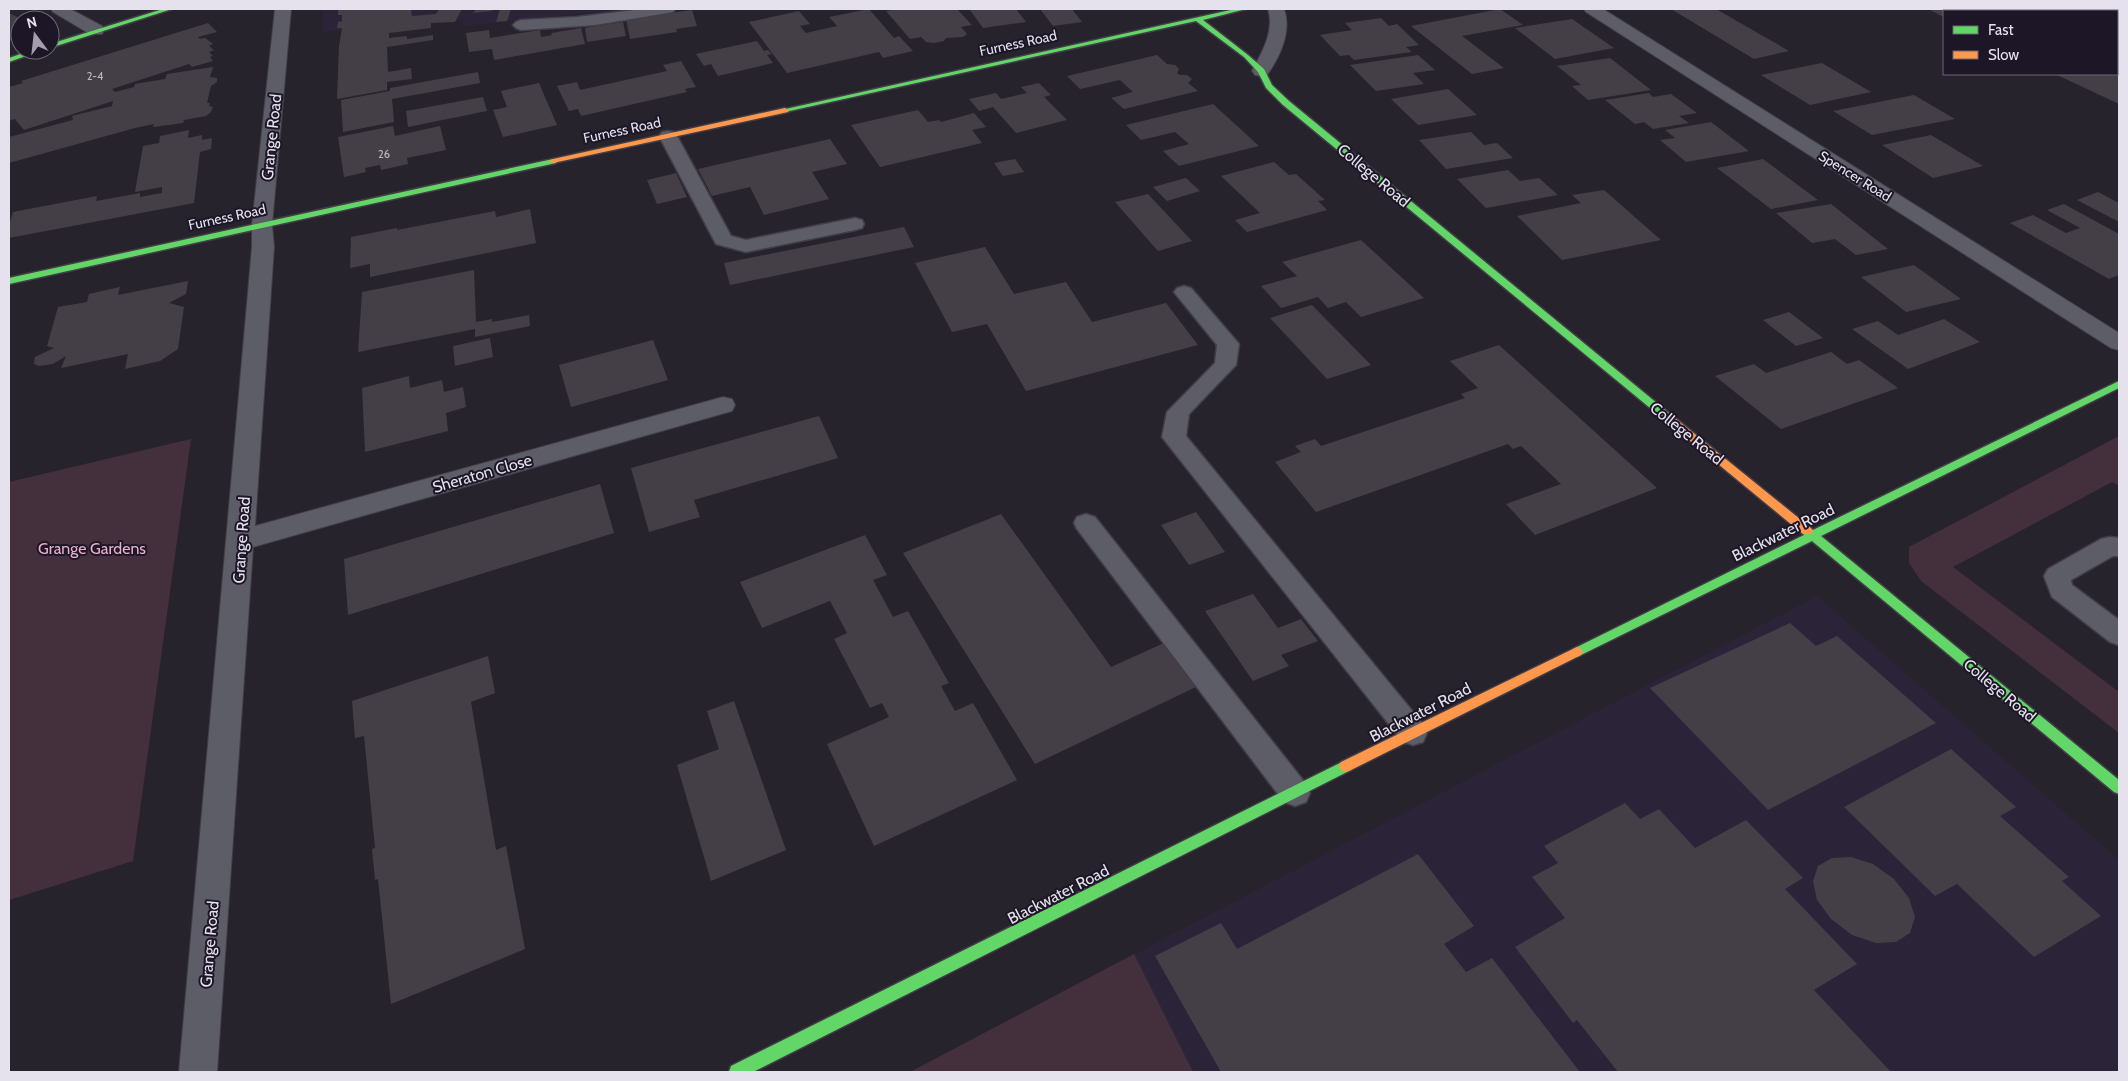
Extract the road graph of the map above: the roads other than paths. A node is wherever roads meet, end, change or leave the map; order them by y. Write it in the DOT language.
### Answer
graph roads {
  1 [pos="59,9"];
  2 [pos="168,9"];
  3 [pos="283,9"];
  4 [pos="668,9"];
  5 [pos="1243,9"];
  6 [pos="1276,9"];
  7 [pos="1592,9"];
  8 [pos="1197,19"];
  9 [pos="520,25"];
  10 [pos="96,30"];
  11 [pos="60,43"];
  12 [pos="1261,71"];
  13 [pos="668,136"];
  14 [pos="855,224"];
  15 [pos="262,225"];
  16 [pos="9,281"];
  17 [pos="1184,292"];
  18 [pos="2119,343"];
  19 [pos="2119,384"];
  20 [pos="723,405"];
  21 [pos="1086,523"];
  22 [pos="1813,535"];
  23 [pos="241,540"];
  24 [pos="2119,547"];
  25 [pos="2119,634"];
  26 [pos="1413,733"];
  27 [pos="2119,788"];
  28 [pos="1295,793"];
  29 [pos="198,1072"];
  30 [pos="736,1072"];
  1 -- 10 [label="street"];
  2 -- 10 [label="street"];
  3 -- 15 [label="street, Grange Road"];
  4 -- 9 [label="lane"];
  5 -- 8 [label="street, Furness Road"];
  6 -- 12 [label="street"];
  7 -- 18 [label="street, Spencer Road"];
  8 -- 12 [label="street, College Road"];
  8 -- 13 [label="street, Furness Road"];
  10 -- 11 [label="street"];
  12 -- 22 [label="street, College Road"];
  13 -- 14 [label="lane"];
  13 -- 15 [label="street, Furness Road"];
  15 -- 16 [label="street, Furness Road"];
  15 -- 23 [label="street, Grange Road"];
  17 -- 26 [label="lane"];
  19 -- 22 [label="street, Blackwater Road"];
  20 -- 23 [label="street, Sheraton Close"];
  21 -- 28 [label="lane"];
  22 -- 26 [label="street, Blackwater Road"];
  22 -- 27 [label="street, College Road"];
  23 -- 29 [label="street, Grange Road"];
  24 -- 25 [label="lane"];
  26 -- 28 [label="street, Blackwater Road"];
  28 -- 30 [label="street, Blackwater Road"];
}
